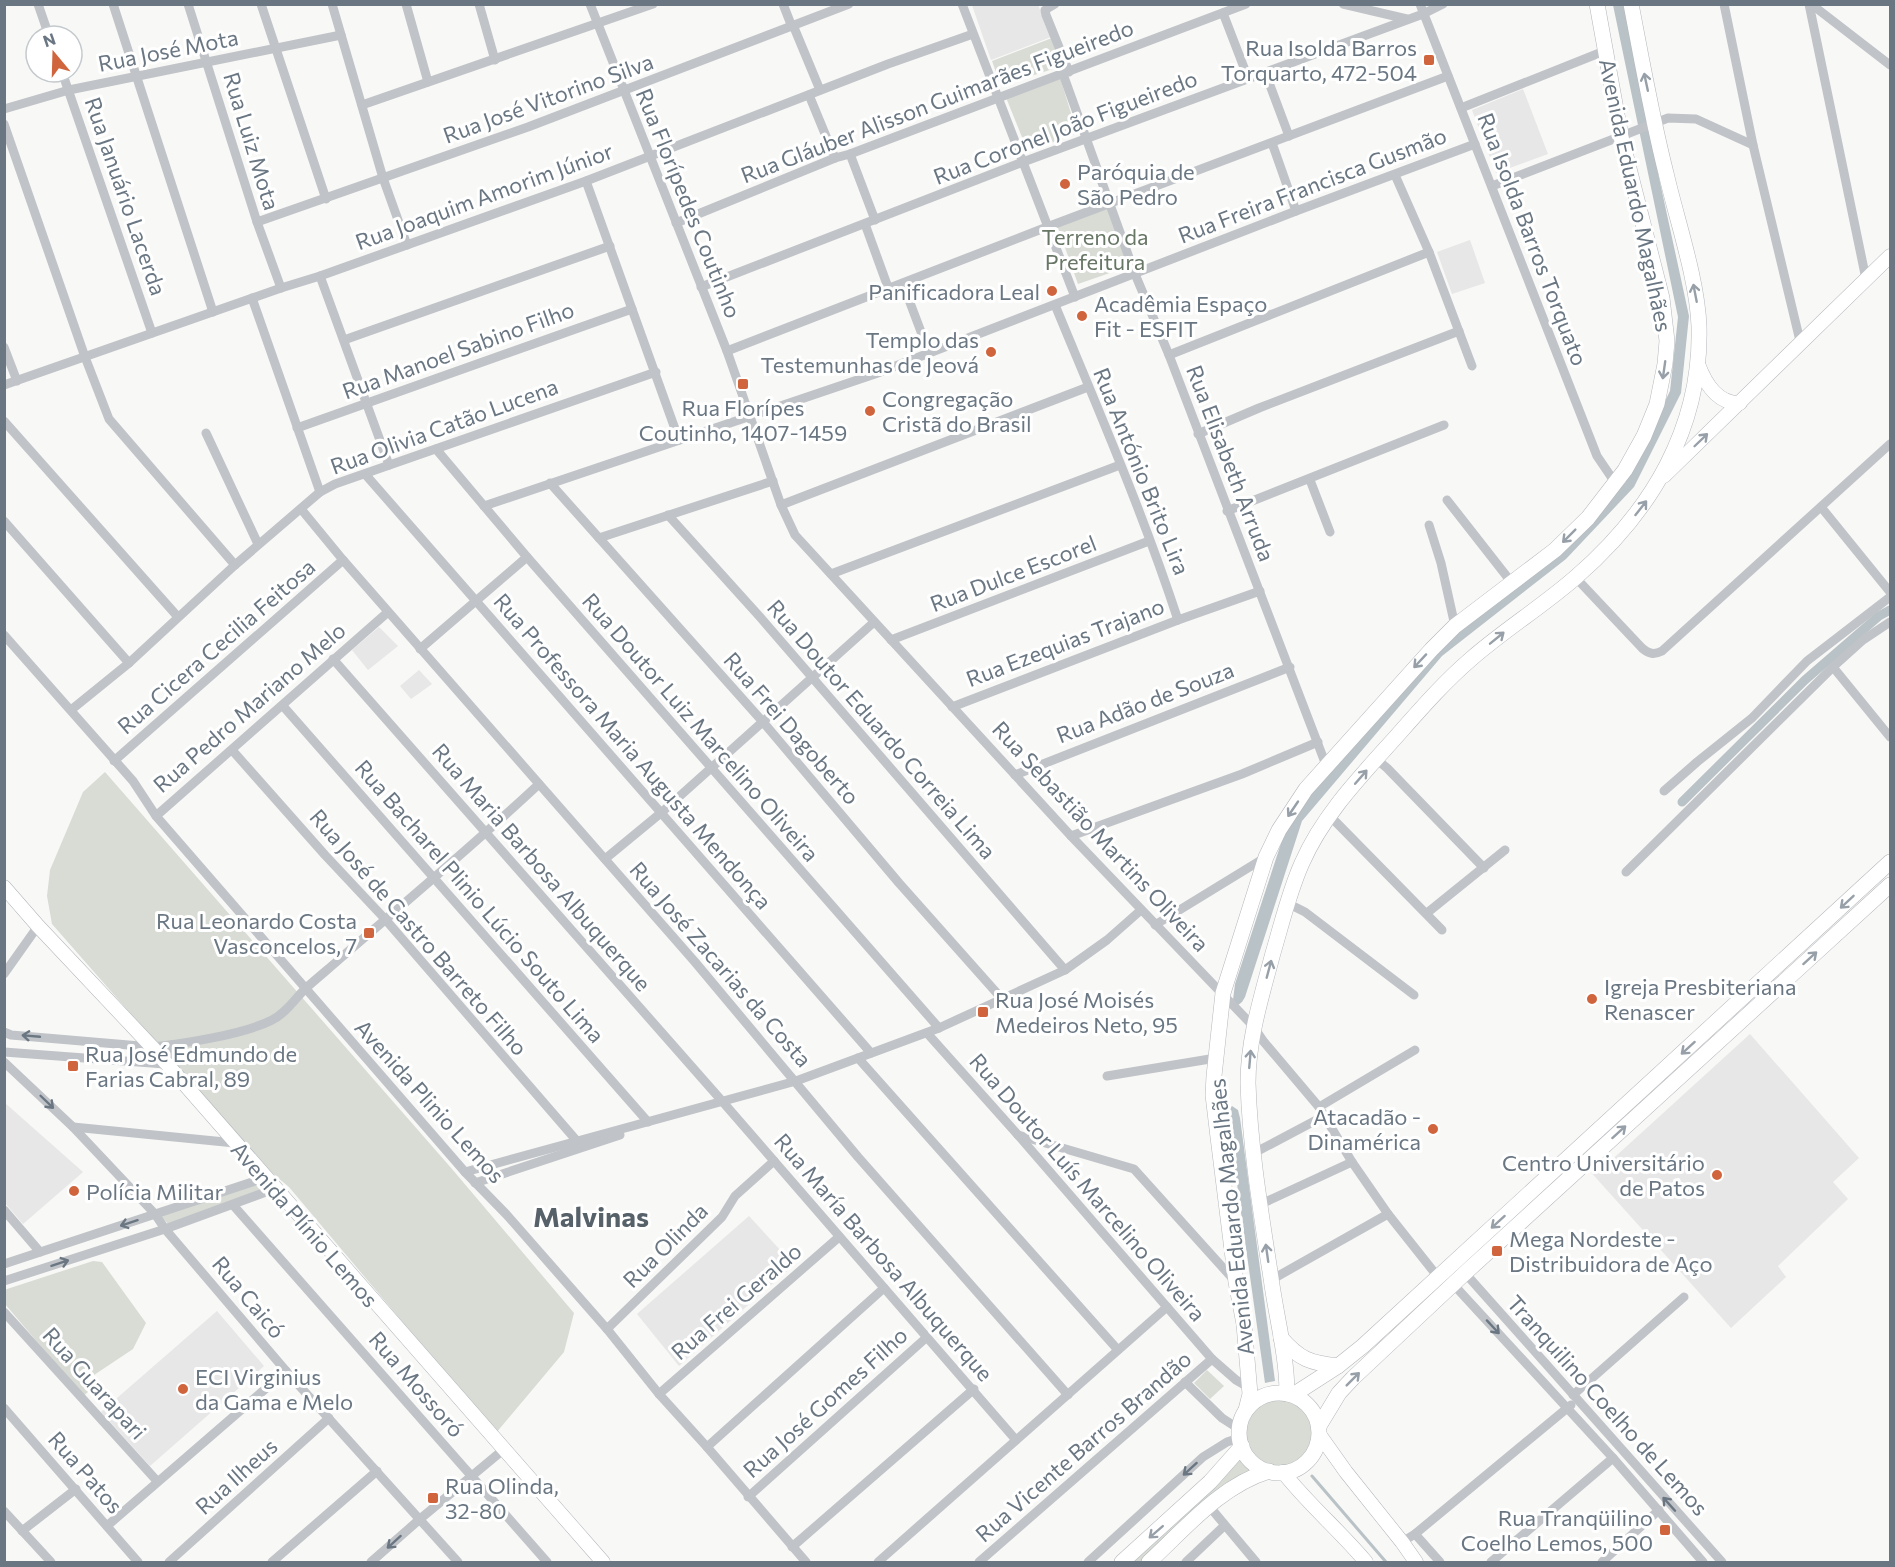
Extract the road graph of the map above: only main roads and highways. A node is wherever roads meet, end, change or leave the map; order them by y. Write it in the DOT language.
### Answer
graph roads {
  1 [pos="1597,4"];
  2 [pos="1631,4"];
  3 [pos="1890,256"];
  4 [pos="1698,364"];
  5 [pos="1740,403"];
  6 [pos="1662,477"];
  7 [pos="1890,862"];
  8 [pos="1890,885"];
  9 [pos="4,887"];
  10 [pos="1280,1337"];
  11 [pos="1338,1366"];
  12 [pos="1290,1395"];
  13 [pos="1246,1410"];
  14 [pos="1319,1430"];
  15 [pos="1240,1438"];
  16 [pos="1276,1472"];
  17 [pos="603,1563"];
  18 [pos="1122,1563"];
  19 [pos="1149,1563"];
  20 [pos="1366,1563"];
  21 [pos="1416,1563"];
  1 -- 13 [label="main road, Avenida Eduardo Magalhães, one-way"];
  4 -- 2 [label="main road, Avenida Eduardo Magalhães, one-way"];
  3 -- 5 [label="main road"];
  4 -- 5 [label="main road"];
  4 -- 6 [label="main road, Avenida Eduardo Magalhães"];
  6 -- 5 [label="main road, one-way"];
  10 -- 6 [label="main road, Avenida Eduardo Magalhães, one-way"];
  7 -- 11 [label="main road, one-way"];
  14 -- 8 [label="main road, one-way"];
  9 -- 17 [label="main road, Avenida Plínio Lemos"];
  10 -- 11 [label="main road"];
  10 -- 12 [label="main road, Avenida Eduardo Magalhães"];
  11 -- 12 [label="main road"];
  12 -- 13 [label="main road"];
  12 -- 14 [label="main road"];
  13 -- 15 [label="main road"];
  14 -- 16 [label="main road"];
  14 -- 21 [label="main road"];
  15 -- 16 [label="main road"];
  15 -- 18 [label="main road, one-way"];
  16 -- 19 [label="main road"];
  16 -- 20 [label="main road"];
}
